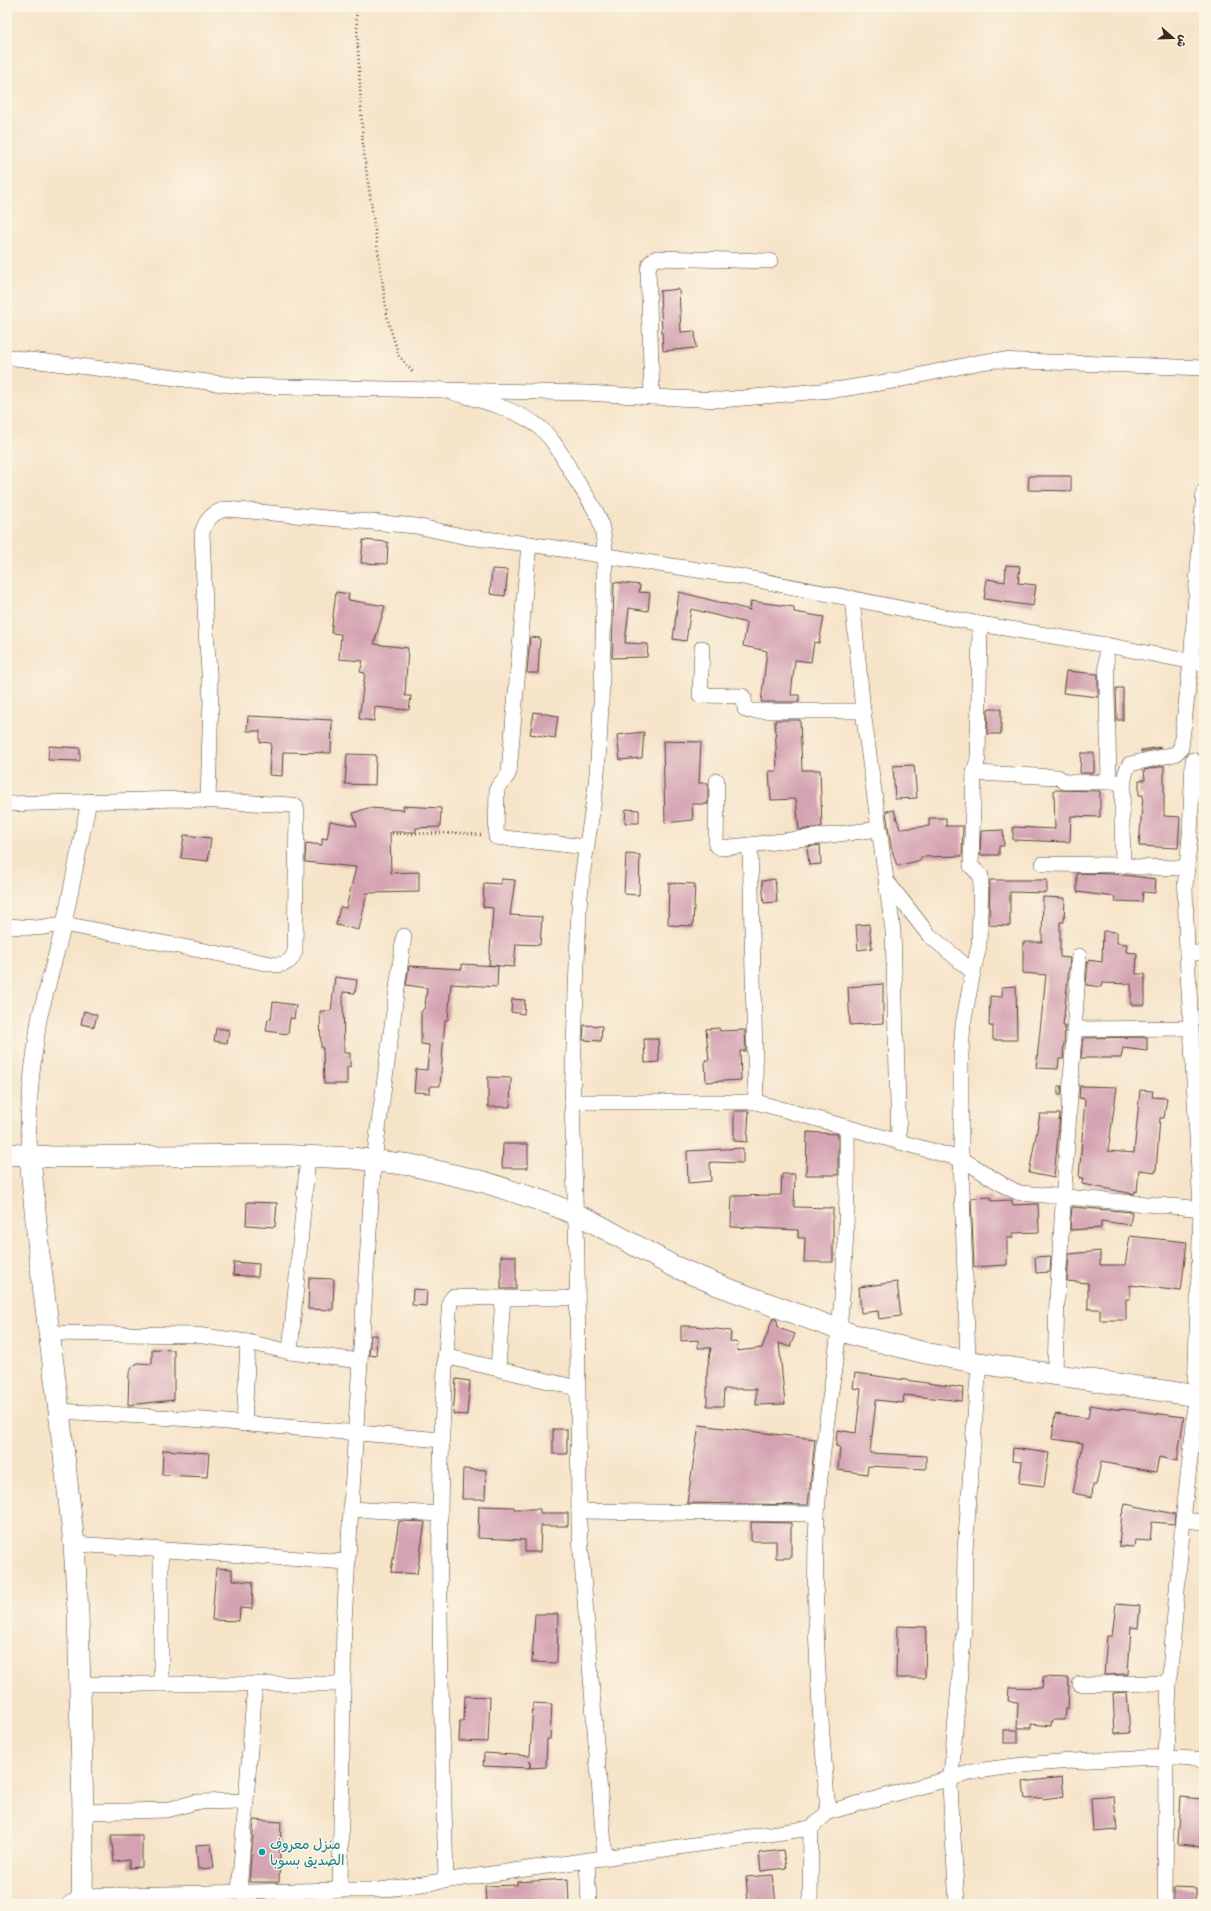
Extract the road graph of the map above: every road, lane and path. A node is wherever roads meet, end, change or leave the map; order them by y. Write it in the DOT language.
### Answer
graph roads {
  1 [pos="356,7"];
  2 [pos="770,261"];
  3 [pos="7,358"];
  4 [pos="1204,368"];
  5 [pos="442,389"];
  6 [pos="652,397"];
  7 [pos="1204,491"];
  8 [pos="528,544"];
  9 [pos="605,555"];
  10 [pos="852,598"];
  11 [pos="980,624"];
  12 [pos="1106,645"];
  13 [pos="702,648"];
  14 [pos="1197,663"];
  15 [pos="863,711"];
  16 [pos="1193,760"];
  17 [pos="974,773"];
  18 [pos="717,781"];
  19 [pos="1116,782"];
  20 [pos="90,801"];
  21 [pos="208,801"];
  22 [pos="7,804"];
  23 [pos="879,829"];
  24 [pos="388,834"];
  25 [pos="496,837"];
  26 [pos="750,846"];
  27 [pos="587,847"];
  28 [pos="1043,864"];
  29 [pos="1123,865"];
  30 [pos="1187,868"];
  31 [pos="886,881"];
  32 [pos="64,924"];
  33 [pos="7,926"];
  34 [pos="404,936"];
  35 [pos="1186,953"];
  36 [pos="1204,953"];
  37 [pos="1079,956"];
  38 [pos="973,972"];
  39 [pos="1191,1028"];
  40 [pos="1074,1029"];
  41 [pos="572,1102"];
  42 [pos="756,1102"];
  43 [pos="847,1126"];
  44 [pos="1201,1127"];
  45 [pos="899,1141"];
  46 [pos="7,1154"];
  47 [pos="308,1156"];
  48 [pos="30,1157"];
  49 [pos="374,1160"];
  50 [pos="961,1160"];
  51 [pos="1063,1198"];
  52 [pos="1203,1209"];
  53 [pos="575,1213"];
  54 [pos="503,1298"];
  55 [pos="577,1298"];
  56 [pos="839,1330"];
  57 [pos="48,1333"];
  58 [pos="248,1342"];
  59 [pos="290,1352"];
  60 [pos="445,1356"];
  61 [pos="360,1361"];
  62 [pos="973,1362"];
  63 [pos="498,1368"];
  64 [pos="1055,1374"];
  65 [pos="577,1388"];
  66 [pos="1199,1396"];
  67 [pos="59,1411"];
  68 [pos="244,1424"];
  69 [pos="356,1432"];
  70 [pos="442,1440"];
  71 [pos="351,1509"];
  72 [pos="579,1511"];
  73 [pos="440,1514"];
  74 [pos="817,1514"];
  75 [pos="1183,1520"];
  76 [pos="1204,1522"];
  77 [pos="74,1544"];
  78 [pos="161,1550"];
  79 [pos="347,1562"];
  80 [pos="79,1684"];
  81 [pos="161,1684"];
  82 [pos="255,1684"];
  83 [pos="342,1684"];
  84 [pos="1080,1684"];
  85 [pos="1169,1684"];
  86 [pos="1166,1757"];
  87 [pos="1204,1760"];
  88 [pos="951,1778"];
  89 [pos="245,1801"];
  90 [pos="83,1812"];
  91 [pos="828,1812"];
  92 [pos="811,1828"];
  93 [pos="605,1858"];
  94 [pos="587,1861"];
  95 [pos="446,1880"];
  96 [pos="340,1890"];
  97 [pos="239,1892"];
  98 [pos="380,1897"];
  99 [pos="78,1901"];
  100 [pos="589,1904"];
  101 [pos="810,1904"];
  102 [pos="957,1904"];
  103 [pos="1165,1904"];
  1 -- 5 [label="path"];
  2 -- 6 [label="street"];
  3 -- 5 [label="street"];
  4 -- 6 [label="street"];
  5 -- 6 [label="street"];
  5 -- 9 [label="street"];
  7 -- 14 [label="street"];
  8 -- 9 [label="street"];
  8 -- 21 [label="street"];
  8 -- 25 [label="street"];
  9 -- 10 [label="street"];
  9 -- 27 [label="street"];
  10 -- 11 [label="street"];
  10 -- 15 [label="street"];
  11 -- 12 [label="street"];
  11 -- 17 [label="street"];
  12 -- 14 [label="street"];
  12 -- 19 [label="street"];
  13 -- 15 [label="street"];
  14 -- 19 [label="street"];
  15 -- 23 [label="street"];
  16 -- 30 [label="street"];
  17 -- 19 [label="street"];
  17 -- 38 [label="street"];
  18 -- 26 [label="street"];
  19 -- 29 [label="street"];
  20 -- 21 [label="street"];
  20 -- 22 [label="street"];
  20 -- 32 [label="street"];
  21 -- 32 [label="street"];
  23 -- 26 [label="street"];
  23 -- 31 [label="street"];
  24 -- 25 [label="path"];
  25 -- 27 [label="street"];
  26 -- 42 [label="street"];
  27 -- 41 [label="street"];
  28 -- 29 [label="street"];
  29 -- 30 [label="street"];
  30 -- 35 [label="street"];
  31 -- 38 [label="street"];
  31 -- 45 [label="street"];
  32 -- 33 [label="street"];
  32 -- 48 [label="street"];
  34 -- 49 [label="street"];
  35 -- 36 [label="street"];
  35 -- 39 [label="street"];
  37 -- 40 [label="street"];
  38 -- 50 [label="street"];
  39 -- 40 [label="street"];
  39 -- 44 [label="street"];
  40 -- 51 [label="street"];
  41 -- 42 [label="street"];
  41 -- 53 [label="street"];
  42 -- 43 [label="street"];
  43 -- 45 [label="street"];
  43 -- 56 [label="street"];
  44 -- 52 [label="street"];
  45 -- 50 [label="street"];
  46 -- 48 [label="street"];
  47 -- 48 [label="street"];
  47 -- 49 [label="street"];
  47 -- 59 [label="street"];
  48 -- 57 [label="street"];
  49 -- 53 [label="street"];
  49 -- 61 [label="street"];
  50 -- 51 [label="street"];
  50 -- 62 [label="street"];
  51 -- 52 [label="street"];
  51 -- 64 [label="street"];
  52 -- 66 [label="street"];
  53 -- 55 [label="street"];
  53 -- 56 [label="street"];
  54 -- 55 [label="street"];
  54 -- 60 [label="street"];
  54 -- 63 [label="street"];
  55 -- 65 [label="street"];
  56 -- 62 [label="street"];
  56 -- 74 [label="street"];
  57 -- 58 [label="street"];
  57 -- 67 [label="street"];
  58 -- 59 [label="street"];
  58 -- 68 [label="street"];
  59 -- 61 [label="street"];
  60 -- 63 [label="street"];
  60 -- 70 [label="street"];
  61 -- 69 [label="street"];
  62 -- 64 [label="street"];
  62 -- 88 [label="street"];
  63 -- 65 [label="street"];
  64 -- 66 [label="street"];
  65 -- 72 [label="street"];
  66 -- 75 [label="street"];
  67 -- 68 [label="street"];
  67 -- 77 [label="street"];
  68 -- 69 [label="street"];
  69 -- 70 [label="street"];
  69 -- 71 [label="street"];
  70 -- 73 [label="street"];
  71 -- 73 [label="street"];
  71 -- 79 [label="street"];
  72 -- 74 [label="street"];
  72 -- 93 [label="street"];
  73 -- 95 [label="street"];
  74 -- 91 [label="street"];
  75 -- 76 [label="street"];
  75 -- 85 [label="street"];
  77 -- 78 [label="street"];
  77 -- 80 [label="street"];
  78 -- 79 [label="street"];
  78 -- 81 [label="street"];
  79 -- 83 [label="street"];
  80 -- 81 [label="street"];
  80 -- 90 [label="street"];
  81 -- 82 [label="street"];
  82 -- 83 [label="street"];
  82 -- 89 [label="street"];
  83 -- 96 [label="street"];
  84 -- 85 [label="street"];
  85 -- 86 [label="street"];
  86 -- 87 [label="street"];
  86 -- 88 [label="street"];
  86 -- 103 [label="street"];
  88 -- 91 [label="street"];
  88 -- 102 [label="street"];
  89 -- 90 [label="street"];
  89 -- 97 [label="street"];
  90 -- 99 [label="street"];
  91 -- 92 [label="street"];
  92 -- 93 [label="street"];
  92 -- 101 [label="street"];
  93 -- 94 [label="street"];
  94 -- 95 [label="street"];
  94 -- 100 [label="street"];
  95 -- 98 [label="street"];
  96 -- 97 [label="street"];
  96 -- 98 [label="street"];
  97 -- 99 [label="street"];
}
